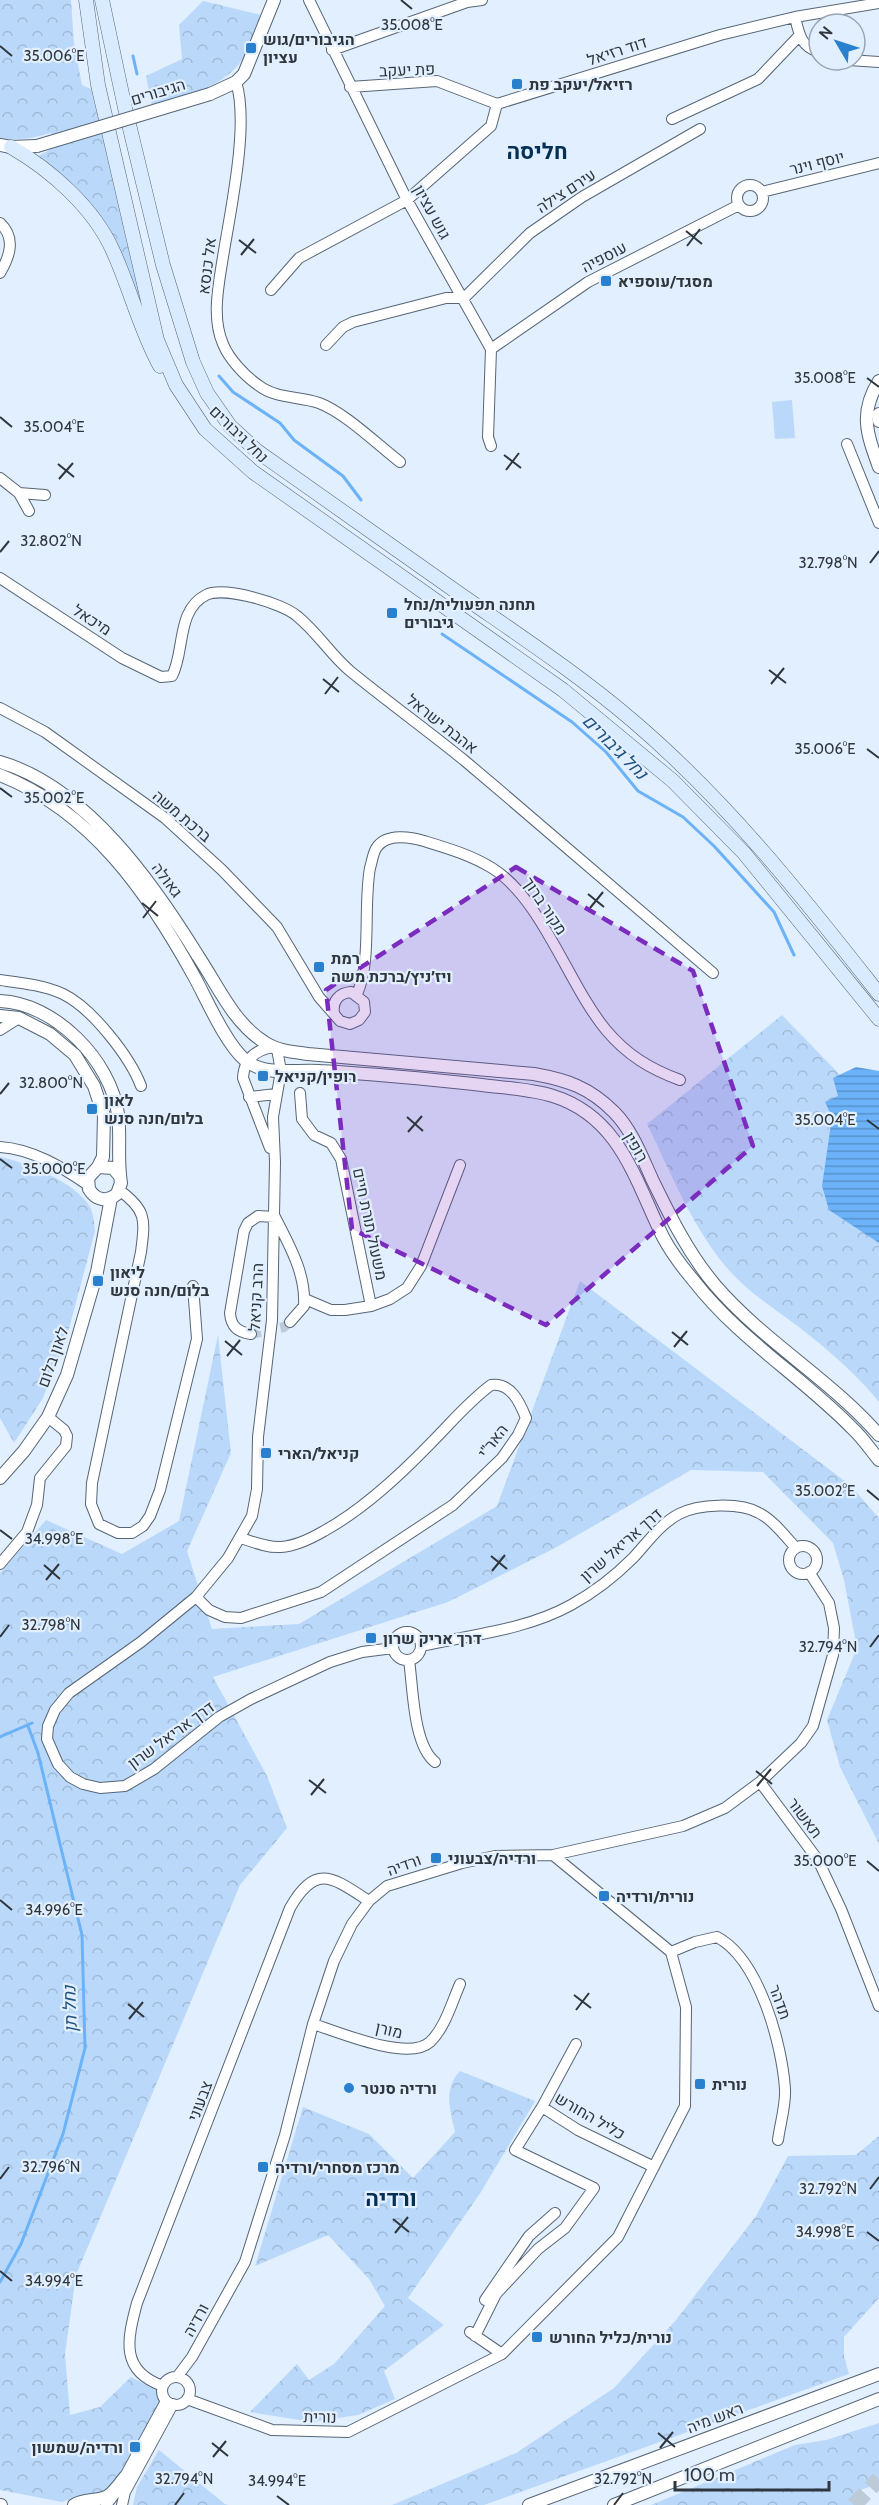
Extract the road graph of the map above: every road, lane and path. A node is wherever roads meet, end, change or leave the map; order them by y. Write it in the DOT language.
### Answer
graph roads {
  1 [pos="86,0"];
  2 [pos="102,0"];
  3 [pos="274,0"];
  4 [pos="309,0"];
  5 [pos="482,0"];
  6 [pos="466,1"];
  7 [pos="879,3"];
  8 [pos="795,17"];
  9 [pos="799,36"];
  10 [pos="807,48"];
  11 [pos="332,51"];
  12 [pos="236,82"];
  13 [pos="350,87"];
  14 [pos="497,104"];
  15 [pos="672,119"];
  16 [pos="700,129"];
  17 [pos="6,146"];
  18 [pos="879,163"];
  19 [pos="762,192"];
  20 [pos="407,200"];
  21 [pos="739,205"];
  22 [pos="0,223"];
  23 [pos="0,273"];
  24 [pos="272,290"];
  25 [pos="464,298"];
  26 [pos="327,345"];
  27 [pos="491,349"];
  28 [pos="879,381"];
  29 [pos="879,414"];
  30 [pos="198,419"];
  31 [pos="879,421"];
  32 [pos="847,444"];
  33 [pos="491,446"];
  34 [pos="399,462"];
  35 [pos="879,467"];
  36 [pos="0,478"];
  37 [pos="20,493"];
  38 [pos="45,495"];
  39 [pos="29,512"];
  40 [pos="879,523"];
  41 [pos="0,578"];
  42 [pos="172,676"];
  43 [pos="0,708"];
  44 [pos="0,762"];
  45 [pos="0,775"];
  46 [pos="713,973"];
  47 [pos="0,980"];
  48 [pos="313,983"];
  49 [pos="341,994"];
  50 [pos="357,994"];
  51 [pos="879,994"];
  52 [pos="0,1001"];
  53 [pos="334,1013"];
  54 [pos="0,1016"];
  55 [pos="20,1018"];
  56 [pos="879,1019"];
  57 [pos="0,1030"];
  58 [pos="275,1048"];
  59 [pos="247,1061"];
  60 [pos="281,1071"];
  61 [pos="680,1080"];
  62 [pos="141,1086"];
  63 [pos="300,1093"];
  64 [pos="276,1094"];
  65 [pos="249,1097"];
  66 [pos="0,1147"];
  67 [pos="275,1162"];
  68 [pos="460,1165"];
  69 [pos="93,1175"];
  70 [pos="119,1175"];
  71 [pos="115,1194"];
  72 [pos="94,1196"];
  73 [pos="275,1217"];
  74 [pos="104,1232"];
  75 [pos="193,1286"];
  76 [pos="305,1299"];
  77 [pos="371,1306"];
  78 [pos="290,1322"];
  79 [pos="251,1334"];
  80 [pos="48,1417"];
  81 [pos="879,1435"];
  82 [pos="879,1460"];
  83 [pos="0,1478"];
  84 [pos="241,1538"];
  85 [pos="796,1548"];
  86 [pos="0,1564"];
  87 [pos="809,1572"];
  88 [pos="196,1597"];
  89 [pos="421,1646"];
  90 [pos="393,1648"];
  91 [pos="409,1660"];
  92 [pos="435,1762"];
  93 [pos="760,1782"];
  94 [pos="554,1855"];
  95 [pos="369,1901"];
  96 [pos="671,1952"];
  97 [pos="460,1984"];
  98 [pos="879,2006"];
  99 [pos="313,2024"];
  100 [pos="576,2044"];
  101 [pos="542,2107"];
  102 [pos="778,2140"];
  103 [pos="654,2167"];
  104 [pos="555,2213"];
  105 [pos="475,2336"];
  106 [pos="502,2354"];
  107 [pos="879,2374"];
  108 [pos="182,2379"];
  109 [pos="163,2386"];
  110 [pos="187,2399"];
  111 [pos="879,2400"];
  112 [pos="169,2402"];
  113 [pos="125,2477"];
  114 [pos="74,2505"];
  115 [pos="106,2505"];
  116 [pos="122,2505"];
  117 [pos="529,2505"];
  118 [pos="614,2505"];
  1 -- 30 [label="main road, נחל גיבורים"];
  2 -- 51 [label="main road, נחל גיבורים"];
  3 -- 12 [label="street"];
  4 -- 11 [label="street, גוש עציון"];
  5 -- 6 [label="street"];
  6 -- 11 [label="street"];
  7 -- 8 [label="street, דוד רזיאל"];
  8 -- 9 [label="street"];
  8 -- 14 [label="street, דוד רזיאל"];
  9 -- 10 [label="street"];
  9 -- 15 [label="street"];
  11 -- 13 [label="street, גוש עציון"];
  12 -- 17 [label="street, הגיבורים, bridge"];
  12 -- 34 [label="street, אל כנסא"];
  13 -- 14 [label="street, פת יעקב"];
  13 -- 20 [label="street, גוש עציון"];
  14 -- 20 [label="street"];
  16 -- 25 [label="street, עירם צילה"];
  17 -- 30 [label="main road"];
  18 -- 19 [label="street, יוסף וינר"];
  19 -- 21 [label="street"];
  19 -- 21 [label="street"];
  20 -- 24 [label="street"];
  20 -- 25 [label="street, גוש עציון"];
  21 -- 27 [label="street, עוספיה"];
  22 -- 23 [label="street"];
  25 -- 26 [label="street"];
  25 -- 27 [label="street, גוש עציון"];
  27 -- 33 [label="street, גוש עציון"];
  28 -- 35 [label="street"];
  29 -- 31 [label="street"];
  30 -- 56 [label="main road, נחל גיבורים"];
  32 -- 40 [label="street"];
  36 -- 37 [label="street"];
  37 -- 38 [label="street"];
  37 -- 39 [label="street"];
  41 -- 42 [label="street, מיכאל"];
  42 -- 46 [label="street, אהבת ישראל"];
  43 -- 48 [label="street, ברכת משה"];
  44 -- 58 [label="street, גאולה"];
  45 -- 59 [label="street, גאולה"];
  47 -- 62 [label="street"];
  48 -- 49 [label="street"];
  48 -- 53 [label="street, ברכת משה"];
  49 -- 50 [label="street"];
  49 -- 53 [label="street"];
  50 -- 53 [label="street"];
  50 -- 61 [label="street, מקור ברוך"];
  52 -- 70 [label="street"];
  54 -- 55 [label="street"];
  55 -- 57 [label="street"];
  55 -- 69 [label="street"];
  58 -- 59 [label="street"];
  58 -- 60 [label="street, הרב קניאל"];
  58 -- 81 [label="street, רופין"];
  59 -- 60 [label="street, רופין"];
  59 -- 65 [label="street, הרב קניאל"];
  60 -- 64 [label="street, הרב קניאל"];
  60 -- 82 [label="street, רופין"];
  63 -- 77 [label="street, משעול תורת חיים"];
  64 -- 65 [label="street"];
  64 -- 67 [label="street, הרב קניאל"];
  65 -- 67 [label="street, הרב קניאל"];
  66 -- 69 [label="street"];
  67 -- 73 [label="street, הרב קניאל"];
  68 -- 77 [label="street"];
  69 -- 70 [label="street"];
  69 -- 72 [label="street"];
  70 -- 71 [label="street"];
  71 -- 72 [label="street"];
  71 -- 74 [label="street, לאון בלום"];
  71 -- 75 [label="street"];
  72 -- 74 [label="street, לאון בלום"];
  73 -- 76 [label="street"];
  73 -- 79 [label="street"];
  73 -- 84 [label="street, הרב קניאל"];
  74 -- 80 [label="street, לאון בלום"];
  76 -- 77 [label="street"];
  76 -- 78 [label="street"];
  80 -- 83 [label="street, לאון בלום"];
  80 -- 86 [label="street"];
  84 -- 88 [label="street"];
  84 -- 88 [label="street, האר\"י"];
  85 -- 87 [label="street"];
  85 -- 87 [label="street"];
  85 -- 89 [label="street, דרך אריאל שרון"];
  87 -- 93 [label="street, ורדיה"];
  88 -- 90 [label="street, דרך אריאל שרון"];
  89 -- 90 [label="street"];
  89 -- 91 [label="street"];
  90 -- 91 [label="street"];
  91 -- 92 [label="street"];
  93 -- 94 [label="street, ורדיה"];
  93 -- 98 [label="street, תאשור"];
  94 -- 95 [label="street, ורדיה"];
  94 -- 96 [label="street"];
  95 -- 99 [label="street, ורדיה"];
  95 -- 109 [label="street, צבעוני"];
  96 -- 102 [label="street, תדהר"];
  96 -- 103 [label="street, נורית"];
  97 -- 99 [label="street, מורן"];
  99 -- 108 [label="street, ורדיה"];
  100 -- 101 [label="street, כליל החורש"];
  101 -- 103 [label="street, כליל החורש"];
  101 -- 105 [label="street"];
  103 -- 106 [label="street, נורית"];
  104 -- 105 [label="street"];
  105 -- 106 [label="street"];
  106 -- 110 [label="street, נורית"];
  107 -- 117 [label="street, ראש מיה"];
  108 -- 109 [label="street"];
  108 -- 110 [label="street"];
  109 -- 112 [label="street"];
  110 -- 112 [label="street"];
  111 -- 118 [label="street"];
  112 -- 113 [label="street"];
  112 -- 116 [label="street"];
  113 -- 114 [label="street"];
  113 -- 115 [label="street"];
}
